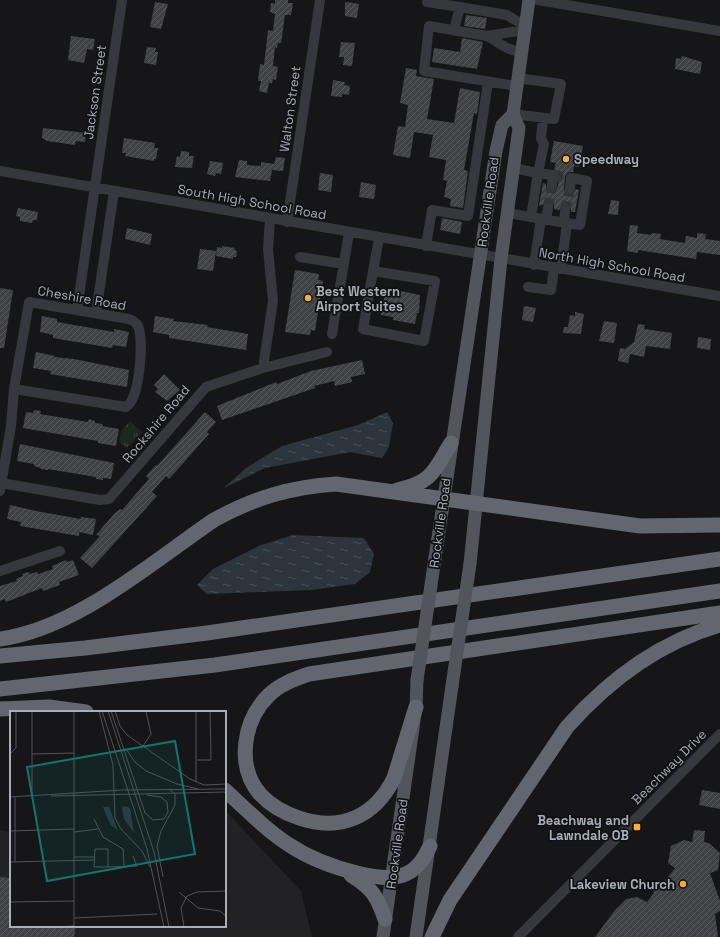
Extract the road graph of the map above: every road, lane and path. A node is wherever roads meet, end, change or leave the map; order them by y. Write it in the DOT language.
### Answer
graph roads {
  1 [pos="122,0"];
  2 [pos="320,0"];
  3 [pos="529,0"];
  4 [pos="538,0"];
  5 [pos="427,2"];
  6 [pos="460,7"];
  7 [pos="524,28"];
  8 [pos="454,30"];
  9 [pos="720,30"];
  10 [pos="487,36"];
  11 [pos="521,53"];
  12 [pos="488,82"];
  13 [pos="517,82"];
  14 [pos="513,114"];
  15 [pos="543,118"];
  16 [pos="513,168"];
  17 [pos="0,171"];
  18 [pos="538,173"];
  19 [pos="552,185"];
  20 [pos="94,188"];
  21 [pos="570,188"];
  22 [pos="114,191"];
  23 [pos="548,208"];
  24 [pos="566,211"];
  25 [pos="507,213"];
  26 [pos="539,218"];
  27 [pos="270,219"];
  28 [pos="287,222"];
  29 [pos="565,223"];
  30 [pos="349,232"];
  31 [pos="378,238"];
  32 [pos="426,246"];
  33 [pos="481,256"];
  34 [pos="300,257"];
  35 [pos="500,259"];
  36 [pos="344,264"];
  37 [pos="534,265"];
  38 [pos="558,269"];
  39 [pos="373,271"];
  40 [pos="528,288"];
  41 [pos="720,296"];
  42 [pos="77,310"];
  43 [pos="96,313"];
  44 [pos="332,334"];
  45 [pos="326,352"];
  46 [pos="263,368"];
  47 [pos="14,389"];
  48 [pos="451,443"];
  49 [pos="1,487"];
  50 [pos="388,492"];
  51 [pos="443,499"];
  52 [pos="106,500"];
  53 [pos="476,504"];
  54 [pos="720,524"];
  55 [pos="60,551"];
  56 [pos="720,559"];
  57 [pos="0,571"];
  58 [pos="720,591"];
  59 [pos="720,613"];
  60 [pos="720,625"];
  61 [pos="0,639"];
  62 [pos="0,656"];
  63 [pos="0,689"];
  64 [pos="416,707"];
  65 [pos="0,709"];
  66 [pos="79,711"];
  67 [pos="720,734"];
  68 [pos="226,791"];
  69 [pos="430,846"];
  70 [pos="341,869"];
  71 [pos="392,878"];
  72 [pos="385,919"];
  73 [pos="384,937"];
  74 [pos="416,937"];
  75 [pos="432,937"];
  76 [pos="518,937"];
  1 -- 20 [label="street, Jackson Street"];
  2 -- 28 [label="street, Walton Street"];
  3 -- 7 [label="main road, Rockville Road"];
  4 -- 9 [label="street"];
  5 -- 6 [label="street"];
  6 -- 7 [label="street"];
  6 -- 8 [label="street"];
  7 -- 10 [label="street"];
  7 -- 11 [label="main road, Rockville Road"];
  8 -- 10 [label="street"];
  8 -- 12 [label="street"];
  10 -- 11 [label="street"];
  11 -- 13 [label="main road, Rockville Road"];
  12 -- 13 [label="street"];
  12 -- 32 [label="street"];
  13 -- 14 [label="main road, Rockville Road"];
  13 -- 15 [label="street"];
  14 -- 15 [label="street"];
  14 -- 16 [label="main road, Rockville Road"];
  14 -- 33 [label="main road, Rockville Road"];
  15 -- 18 [label="street"];
  16 -- 18 [label="street"];
  16 -- 25 [label="main road, Rockville Road"];
  17 -- 20 [label="street, South High School Road"];
  18 -- 19 [label="street"];
  18 -- 26 [label="street"];
  20 -- 22 [label="street, South High School Road"];
  20 -- 42 [label="street, Jackson Street"];
  21 -- 29 [label="street"];
  22 -- 27 [label="street, South High School Road"];
  22 -- 43 [label="street"];
  23 -- 26 [label="street"];
  24 -- 29 [label="street"];
  25 -- 26 [label="street"];
  25 -- 35 [label="main road, Rockville Road"];
  26 -- 29 [label="street"];
  26 -- 37 [label="street"];
  27 -- 28 [label="street, South High School Road"];
  27 -- 46 [label="street"];
  28 -- 30 [label="street, South High School Road"];
  29 -- 38 [label="street"];
  30 -- 31 [label="street, South High School Road"];
  30 -- 36 [label="street"];
  31 -- 32 [label="street, South High School Road"];
  31 -- 39 [label="street"];
  32 -- 33 [label="street, South High School Road"];
  33 -- 35 [label="street, South High School Road"];
  33 -- 48 [label="main road, Rockville Road"];
  34 -- 36 [label="street"];
  35 -- 37 [label="street, North High School Road"];
  35 -- 53 [label="main road, Rockville Road"];
  36 -- 44 [label="street"];
  37 -- 38 [label="street, North High School Road"];
  38 -- 40 [label="street"];
  38 -- 41 [label="street, North High School Road"];
  39 -- 39 [label="street"];
  42 -- 43 [label="street, Cheshire Road"];
  42 -- 47 [label="street, Cheshire Road"];
  43 -- 47 [label="street, Cheshire Road"];
  45 -- 46 [label="street, Rockshire Road"];
  46 -- 52 [label="street, Rockshire Road"];
  47 -- 49 [label="street, Cheshire Road"];
  48 -- 50 [label="highway"];
  48 -- 51 [label="main road, Rockville Road"];
  49 -- 52 [label="street, Cheshire Road"];
  50 -- 51 [label="highway"];
  50 -- 61 [label="highway"];
  51 -- 53 [label="highway"];
  51 -- 64 [label="main road, Rockville Road, bridge"];
  53 -- 54 [label="highway"];
  53 -- 69 [label="main road, Rockville Road, bridge"];
  55 -- 57 [label="street"];
  56 -- 62 [label="highway"];
  58 -- 63 [label="highway"];
  59 -- 64 [label="highway"];
  60 -- 75 [label="highway"];
  64 -- 71 [label="main road, Rockville Road"];
  65 -- 66 [label="highway"];
  67 -- 76 [label="street, Beachway Drive"];
  68 -- 70 [label="highway"];
  69 -- 71 [label="highway"];
  69 -- 74 [label="main road, Rockville Road"];
  70 -- 71 [label="highway"];
  70 -- 72 [label="highway"];
  71 -- 72 [label="main road, Rockville Road"];
  72 -- 73 [label="main road, Rockville Road"];
}
